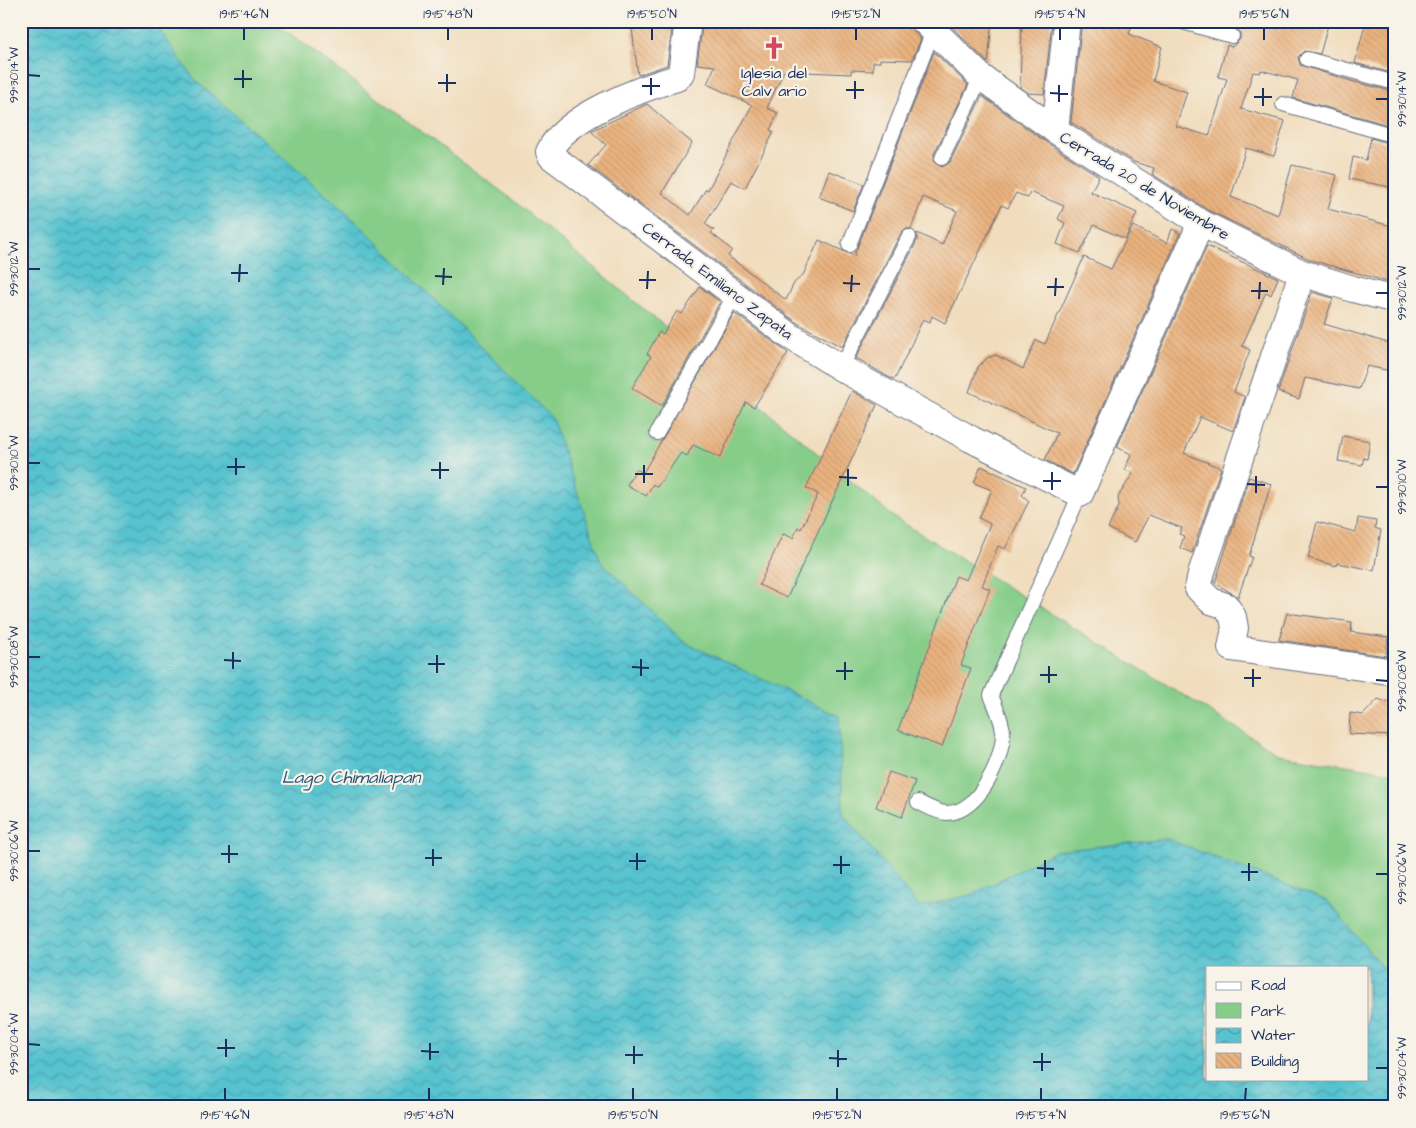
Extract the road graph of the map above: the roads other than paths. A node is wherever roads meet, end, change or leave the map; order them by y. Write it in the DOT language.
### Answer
graph roads {
  1 [pos="688,21"];
  2 [pos="1067,21"];
  3 [pos="1179,21"];
  4 [pos="928,26"];
  5 [pos="1232,36"];
  6 [pos="1307,59"];
  7 [pos="981,77"];
  8 [pos="1395,83"];
  9 [pos="1284,104"];
  10 [pos="1055,130"];
  11 [pos="1395,136"];
  12 [pos="942,158"];
  13 [pos="1201,222"];
  14 [pos="909,237"];
  15 [pos="849,245"];
  16 [pos="1302,273"];
  17 [pos="734,296"];
  18 [pos="1395,300"];
  19 [pos="841,368"];
  20 [pos="657,433"];
  21 [pos="1080,494"];
  22 [pos="1395,672"];
  23 [pos="918,802"];
  1 -- 17 [label="street, Cerrada. Emiliano Zapata"];
  2 -- 10 [label="street"];
  3 -- 5 [label="lane"];
  4 -- 7 [label="street, Cerrada 20 de Noviembre"];
  4 -- 15 [label="lane"];
  6 -- 8 [label="lane"];
  7 -- 10 [label="street, Cerrada 20 de Noviembre"];
  7 -- 12 [label="lane"];
  9 -- 11 [label="lane"];
  10 -- 13 [label="street, Cerrada 20 de Noviembre"];
  13 -- 16 [label="street, Cerrada 20 de Noviembre"];
  13 -- 21 [label="street"];
  14 -- 19 [label="lane"];
  16 -- 18 [label="street, Cerrada 20 de Noviembre"];
  16 -- 22 [label="street"];
  17 -- 19 [label="street, Cerrada. Emiliano Zapata"];
  17 -- 20 [label="lane"];
  19 -- 21 [label="street, Cerrada. Emiliano Zapata"];
  21 -- 23 [label="lane"];
}
